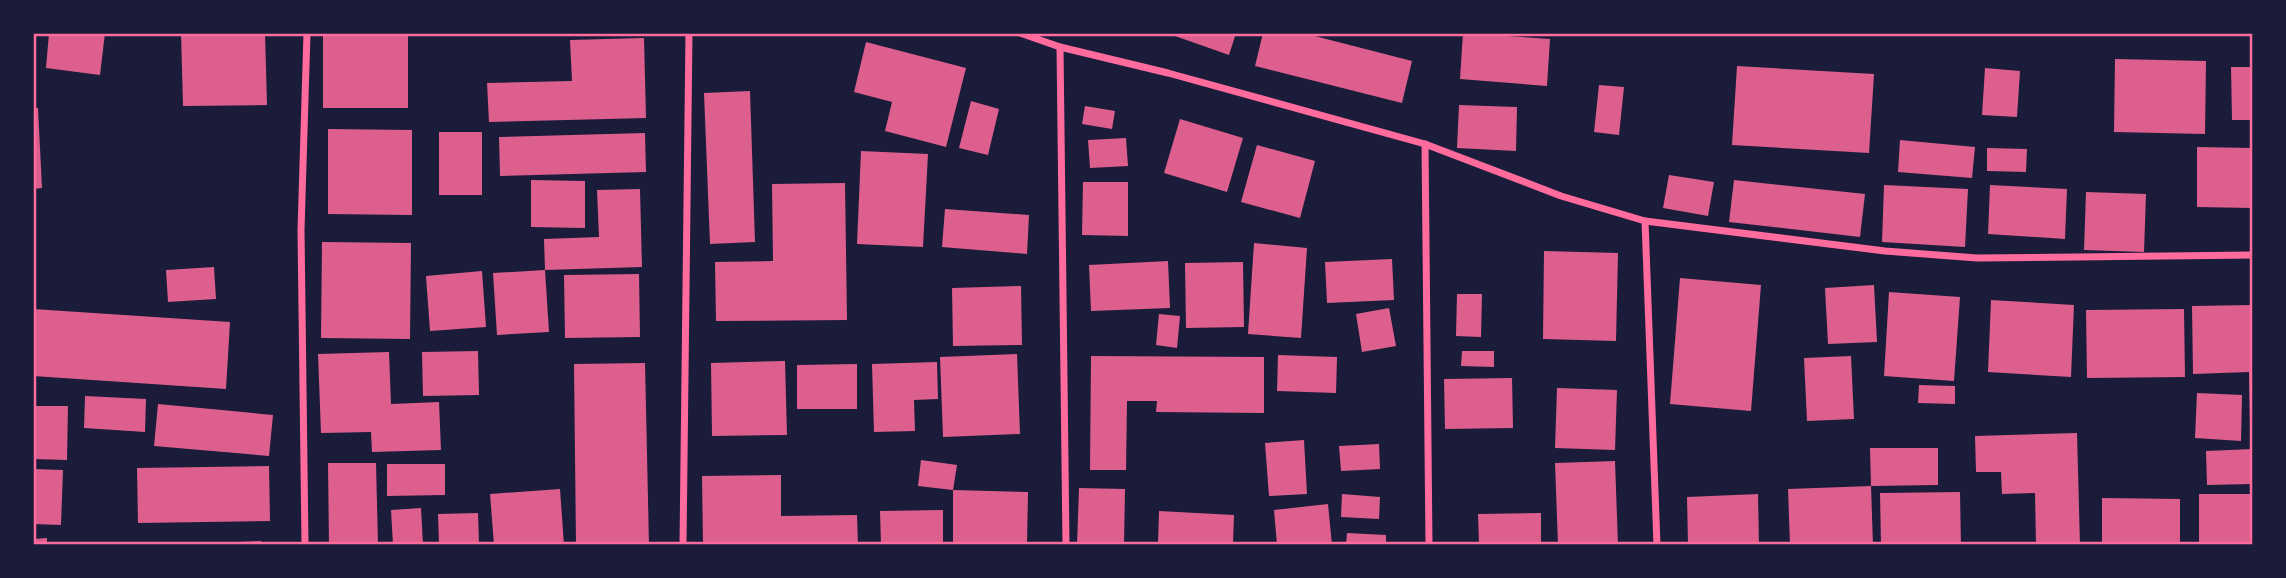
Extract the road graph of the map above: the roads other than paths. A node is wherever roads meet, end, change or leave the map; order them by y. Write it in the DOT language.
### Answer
graph roads {
  1 [pos="307,33"];
  2 [pos="689,33"];
  3 [pos="1020,33"];
  4 [pos="1060,47"];
  5 [pos="1425,144"];
  6 [pos="1645,221"];
  7 [pos="2253,255"];
  8 [pos="305,545"];
  9 [pos="683,545"];
  10 [pos="1066,545"];
  11 [pos="1429,545"];
  12 [pos="1657,545"];
  1 -- 8 [label="street"];
  2 -- 9 [label="street"];
  3 -- 4 [label="street"];
  4 -- 5 [label="street"];
  4 -- 10 [label="street"];
  5 -- 6 [label="street"];
  5 -- 11 [label="street"];
  6 -- 7 [label="street"];
  6 -- 12 [label="street"];
}
